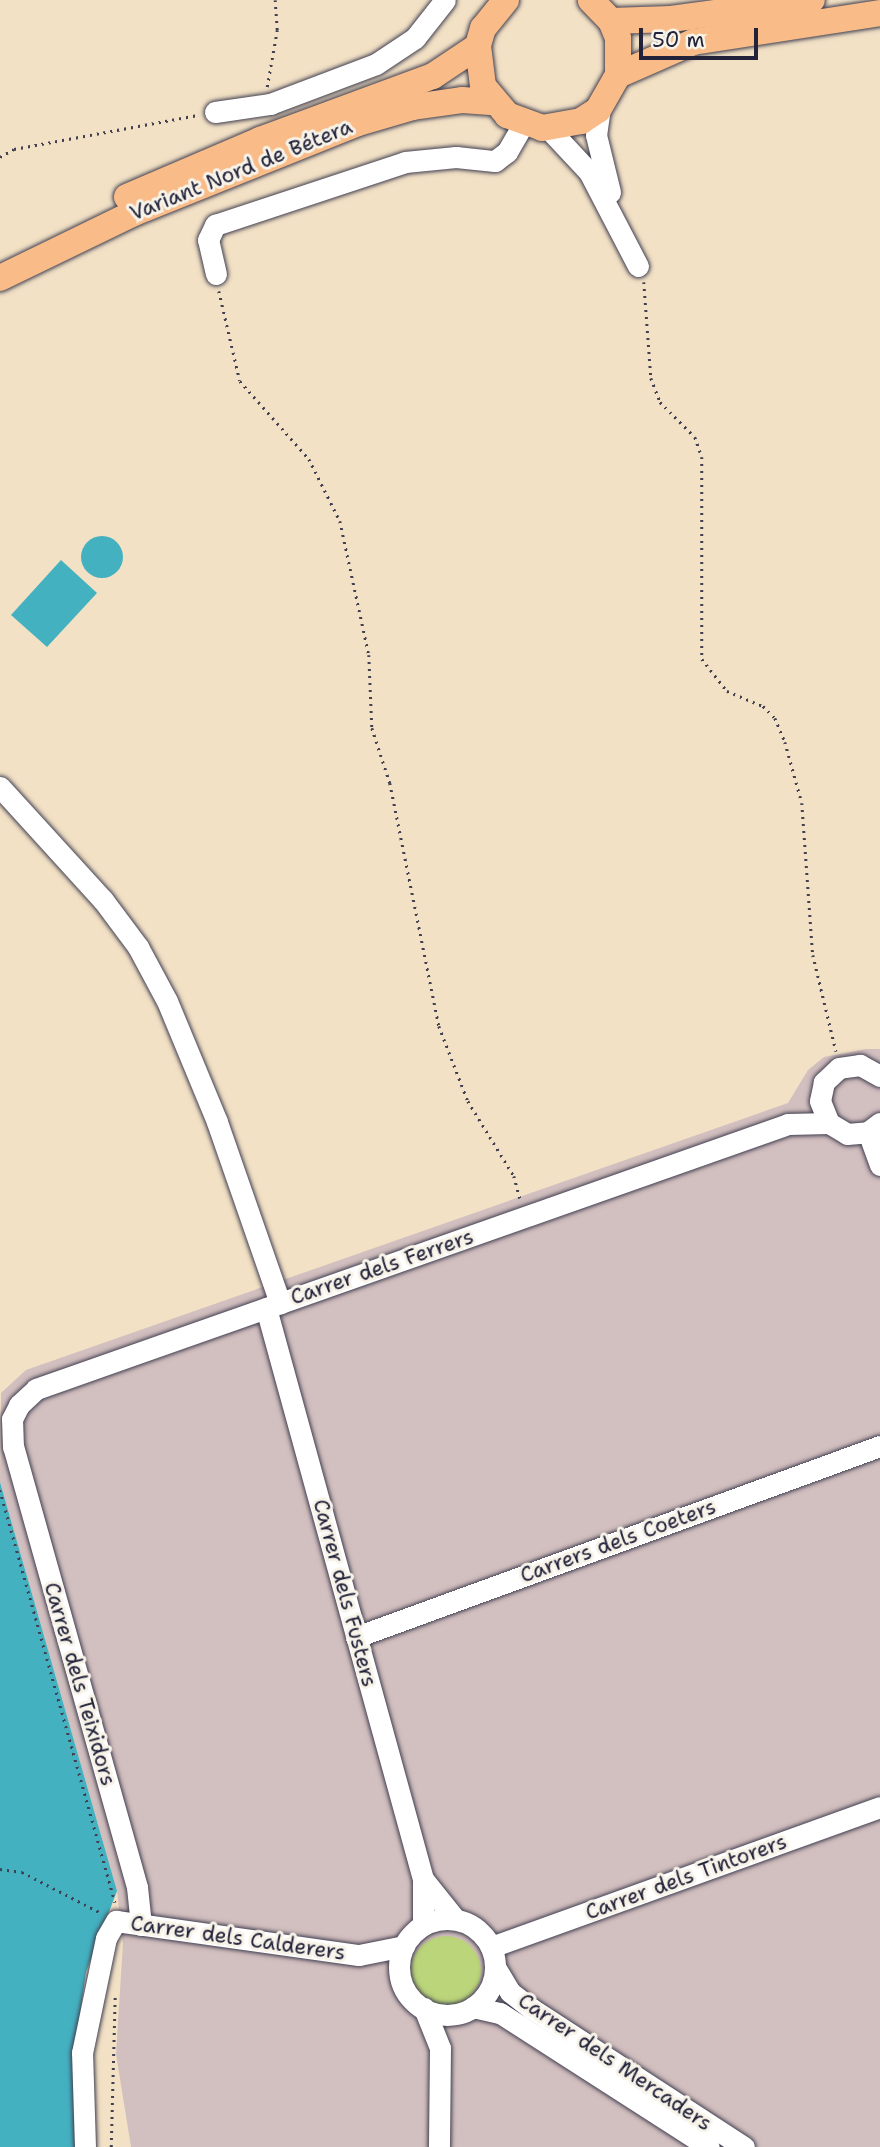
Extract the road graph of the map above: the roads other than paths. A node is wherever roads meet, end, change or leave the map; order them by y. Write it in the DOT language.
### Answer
graph roads {
  1 [pos="445,0"];
  2 [pos="506,0"];
  3 [pos="591,0"];
  4 [pos="812,0"];
  5 [pos="880,13"];
  6 [pos="611,21"];
  7 [pos="478,46"];
  8 [pos="618,75"];
  9 [pos="494,103"];
  10 [pos="600,107"];
  11 [pos="215,113"];
  12 [pos="535,126"];
  13 [pos="0,260"];
  14 [pos="216,274"];
  15 [pos="0,278"];
  16 [pos="0,787"];
  17 [pos="880,1075"];
  18 [pos="821,1092"];
  19 [pos="829,1123"];
  20 [pos="788,1124"];
  21 [pos="874,1128"];
  22 [pos="880,1165"];
  23 [pos="273,1306"];
  24 [pos="13,1444"];
  25 [pos="880,1446"];
  26 [pos="356,1637"];
  27 [pos="880,1807"];
  28 [pos="423,1879"];
  29 [pos="455,1919"];
  30 [pos="141,1925"];
  31 [pos="423,1925"];
  32 [pos="404,1946"];
  33 [pos="359,1955"];
  34 [pos="493,1957"];
  35 [pos="402,1981"];
  36 [pos="424,2008"];
  37 [pos="465,2010"];
  38 [pos="440,2048"];
  39 [pos="85,2147"];
  40 [pos="439,2147"];
  41 [pos="709,2147"];
  42 [pos="744,2147"];
  1 -- 11 [label="street"];
  2 -- 7 [label="main road, Variant Nord de Bétera"];
  3 -- 6 [label="main road"];
  4 -- 6 [label="main road"];
  5 -- 8 [label="main road"];
  6 -- 8 [label="main road"];
  7 -- 9 [label="main road"];
  7 -- 13 [label="main road, Variant Nord de Bétera"];
  8 -- 10 [label="main road"];
  9 -- 12 [label="main road"];
  9 -- 15 [label="main road, Variant Nord de Bétera"];
  10 -- 12 [label="main road"];
  10 -- 12 [label="street"];
  12 -- 14 [label="street"];
  16 -- 23 [label="street, Carrer dels Fusters"];
  17 -- 18 [label="street, Carrer dels Ferrers"];
  18 -- 19 [label="street"];
  18 -- 20 [label="street, Carrer dels Ferrers"];
  19 -- 20 [label="street, Carrer dels Ferrers"];
  19 -- 21 [label="street, Carrer dels Ferrers"];
  20 -- 23 [label="street, Carrer dels Ferrers"];
  21 -- 22 [label="street"];
  23 -- 24 [label="street, Carrer dels Ferrers"];
  23 -- 26 [label="street, Carrer dels Fusters"];
  24 -- 30 [label="street, Carrer dels Teixidors"];
  25 -- 26 [label="street, Carrers dels Coeters"];
  26 -- 28 [label="street, Carrer dels Fusters"];
  27 -- 34 [label="street, Carrer dels Tintorers"];
  28 -- 29 [label="street, Carrer dels Fusters"];
  28 -- 31 [label="street, Carrer dels Fusters"];
  29 -- 31 [label="street"];
  29 -- 34 [label="street"];
  30 -- 33 [label="street, Carrer dels Calderers"];
  30 -- 39 [label="street, Carrer dels Calderers"];
  31 -- 32 [label="street"];
  32 -- 33 [label="street, Carrer dels Calderers"];
  32 -- 35 [label="street"];
  33 -- 35 [label="street, Carrer dels Calderers"];
  34 -- 37 [label="street"];
  34 -- 42 [label="street, Carrer dels Mercaders"];
  35 -- 36 [label="street"];
  36 -- 37 [label="street"];
  36 -- 38 [label="street"];
  37 -- 38 [label="street"];
  37 -- 41 [label="street, Carrer dels Mercaders"];
  38 -- 40 [label="street"];
}
